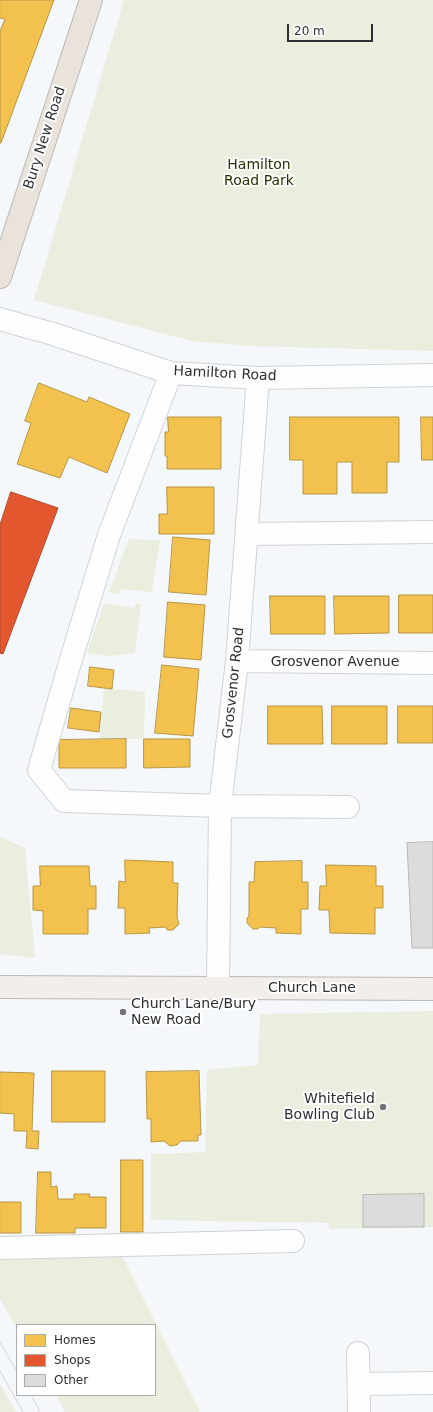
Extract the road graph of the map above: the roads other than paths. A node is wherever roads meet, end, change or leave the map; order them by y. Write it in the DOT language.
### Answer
graph roads {
  1 [pos="91,0"];
  2 [pos="0,277"];
  3 [pos="0,319"];
  4 [pos="171,373"];
  5 [pos="433,375"];
  6 [pos="258,378"];
  7 [pos="433,532"];
  8 [pos="246,534"];
  9 [pos="237,662"];
  10 [pos="433,663"];
  11 [pos="220,806"];
  12 [pos="348,807"];
  13 [pos="0,987"];
  14 [pos="218,988"];
  15 [pos="433,988"];
  16 [pos="293,1241"];
  17 [pos="0,1248"];
  18 [pos="358,1353"];
  19 [pos="433,1383"];
  20 [pos="358,1384"];
  21 [pos="359,1412"];
  1 -- 2 [label="highway, Bury New Road"];
  3 -- 4 [label="street, Hamilton Road"];
  4 -- 6 [label="street, Hamilton Road"];
  4 -- 11 [label="street"];
  5 -- 6 [label="street, Hamilton Road"];
  6 -- 8 [label="street, Grosvenor Road"];
  7 -- 8 [label="street"];
  8 -- 9 [label="street, Grosvenor Road"];
  9 -- 10 [label="street, Grosvenor Avenue"];
  9 -- 11 [label="street, Grosvenor Road"];
  11 -- 12 [label="street"];
  11 -- 14 [label="street, Grosvenor Road"];
  13 -- 14 [label="main road, Church Lane"];
  14 -- 15 [label="main road, Church Lane"];
  16 -- 17 [label="street"];
  18 -- 20 [label="street"];
  19 -- 20 [label="street"];
  20 -- 21 [label="street"];
}
